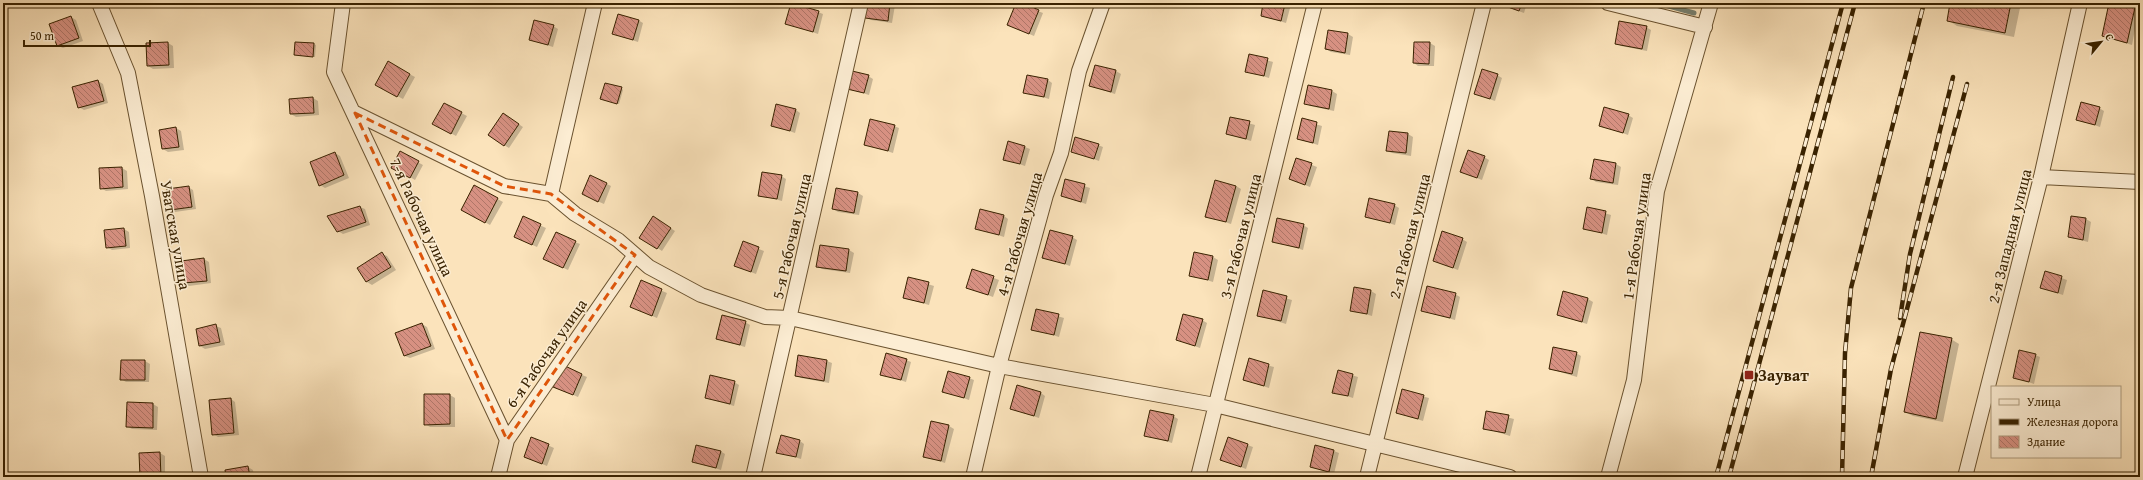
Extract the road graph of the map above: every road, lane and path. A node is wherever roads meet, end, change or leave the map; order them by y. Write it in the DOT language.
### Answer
graph roads {
  1 [pos="99,3"];
  2 [pos="343,3"];
  3 [pos="595,3"];
  4 [pos="861,3"];
  5 [pos="1103,3"];
  6 [pos="1315,3"];
  7 [pos="1484,3"];
  8 [pos="1608,3"];
  9 [pos="1711,3"];
  10 [pos="2080,3"];
  11 [pos="1705,27"];
  12 [pos="355,113"];
  13 [pos="2042,177"];
  14 [pos="2140,182"];
  15 [pos="551,194"];
  16 [pos="635,255"];
  17 [pos="790,318"];
  18 [pos="999,366"];
  19 [pos="1215,405"];
  20 [pos="507,440"];
  21 [pos="1376,445"];
  22 [pos="201,477"];
  23 [pos="498,477"];
  24 [pos="752,477"];
  25 [pos="973,477"];
  26 [pos="1198,477"];
  27 [pos="1367,477"];
  28 [pos="1510,477"];
  29 [pos="1608,477"];
  30 [pos="1965,477"];
  1 -- 22 [label="street, Уватская улица"];
  2 -- 12 [label="street, 7-я Рабочая улица"];
  3 -- 15 [label="street"];
  4 -- 17 [label="street, 5-я Рабочая улица"];
  5 -- 18 [label="street, 4-я Рабочая улица"];
  6 -- 19 [label="street, 3-я Рабочая улица"];
  7 -- 21 [label="street, 2-я Рабочая улица"];
  8 -- 11 [label="street"];
  9 -- 11 [label="street, 1-я Рабочая улица"];
  10 -- 13 [label="street, 2-я Западная улица"];
  11 -- 29 [label="street, 1-я Рабочая улица"];
  12 -- 15 [label="street"];
  12 -- 20 [label="street, 7-я Рабочая улица"];
  13 -- 14 [label="street"];
  13 -- 30 [label="street, 2-я Западная улица"];
  15 -- 16 [label="street"];
  16 -- 17 [label="street"];
  16 -- 20 [label="street, 6-я Рабочая улица"];
  17 -- 18 [label="street"];
  17 -- 24 [label="street, 5-я Рабочая улица"];
  18 -- 19 [label="street"];
  18 -- 25 [label="street, 4-я Рабочая улица"];
  19 -- 21 [label="street"];
  19 -- 26 [label="street, 3-я Рабочая улица"];
  20 -- 23 [label="street, 6-я Рабочая улица"];
  21 -- 27 [label="street, 2-я Рабочая улица"];
  21 -- 28 [label="street"];
}
